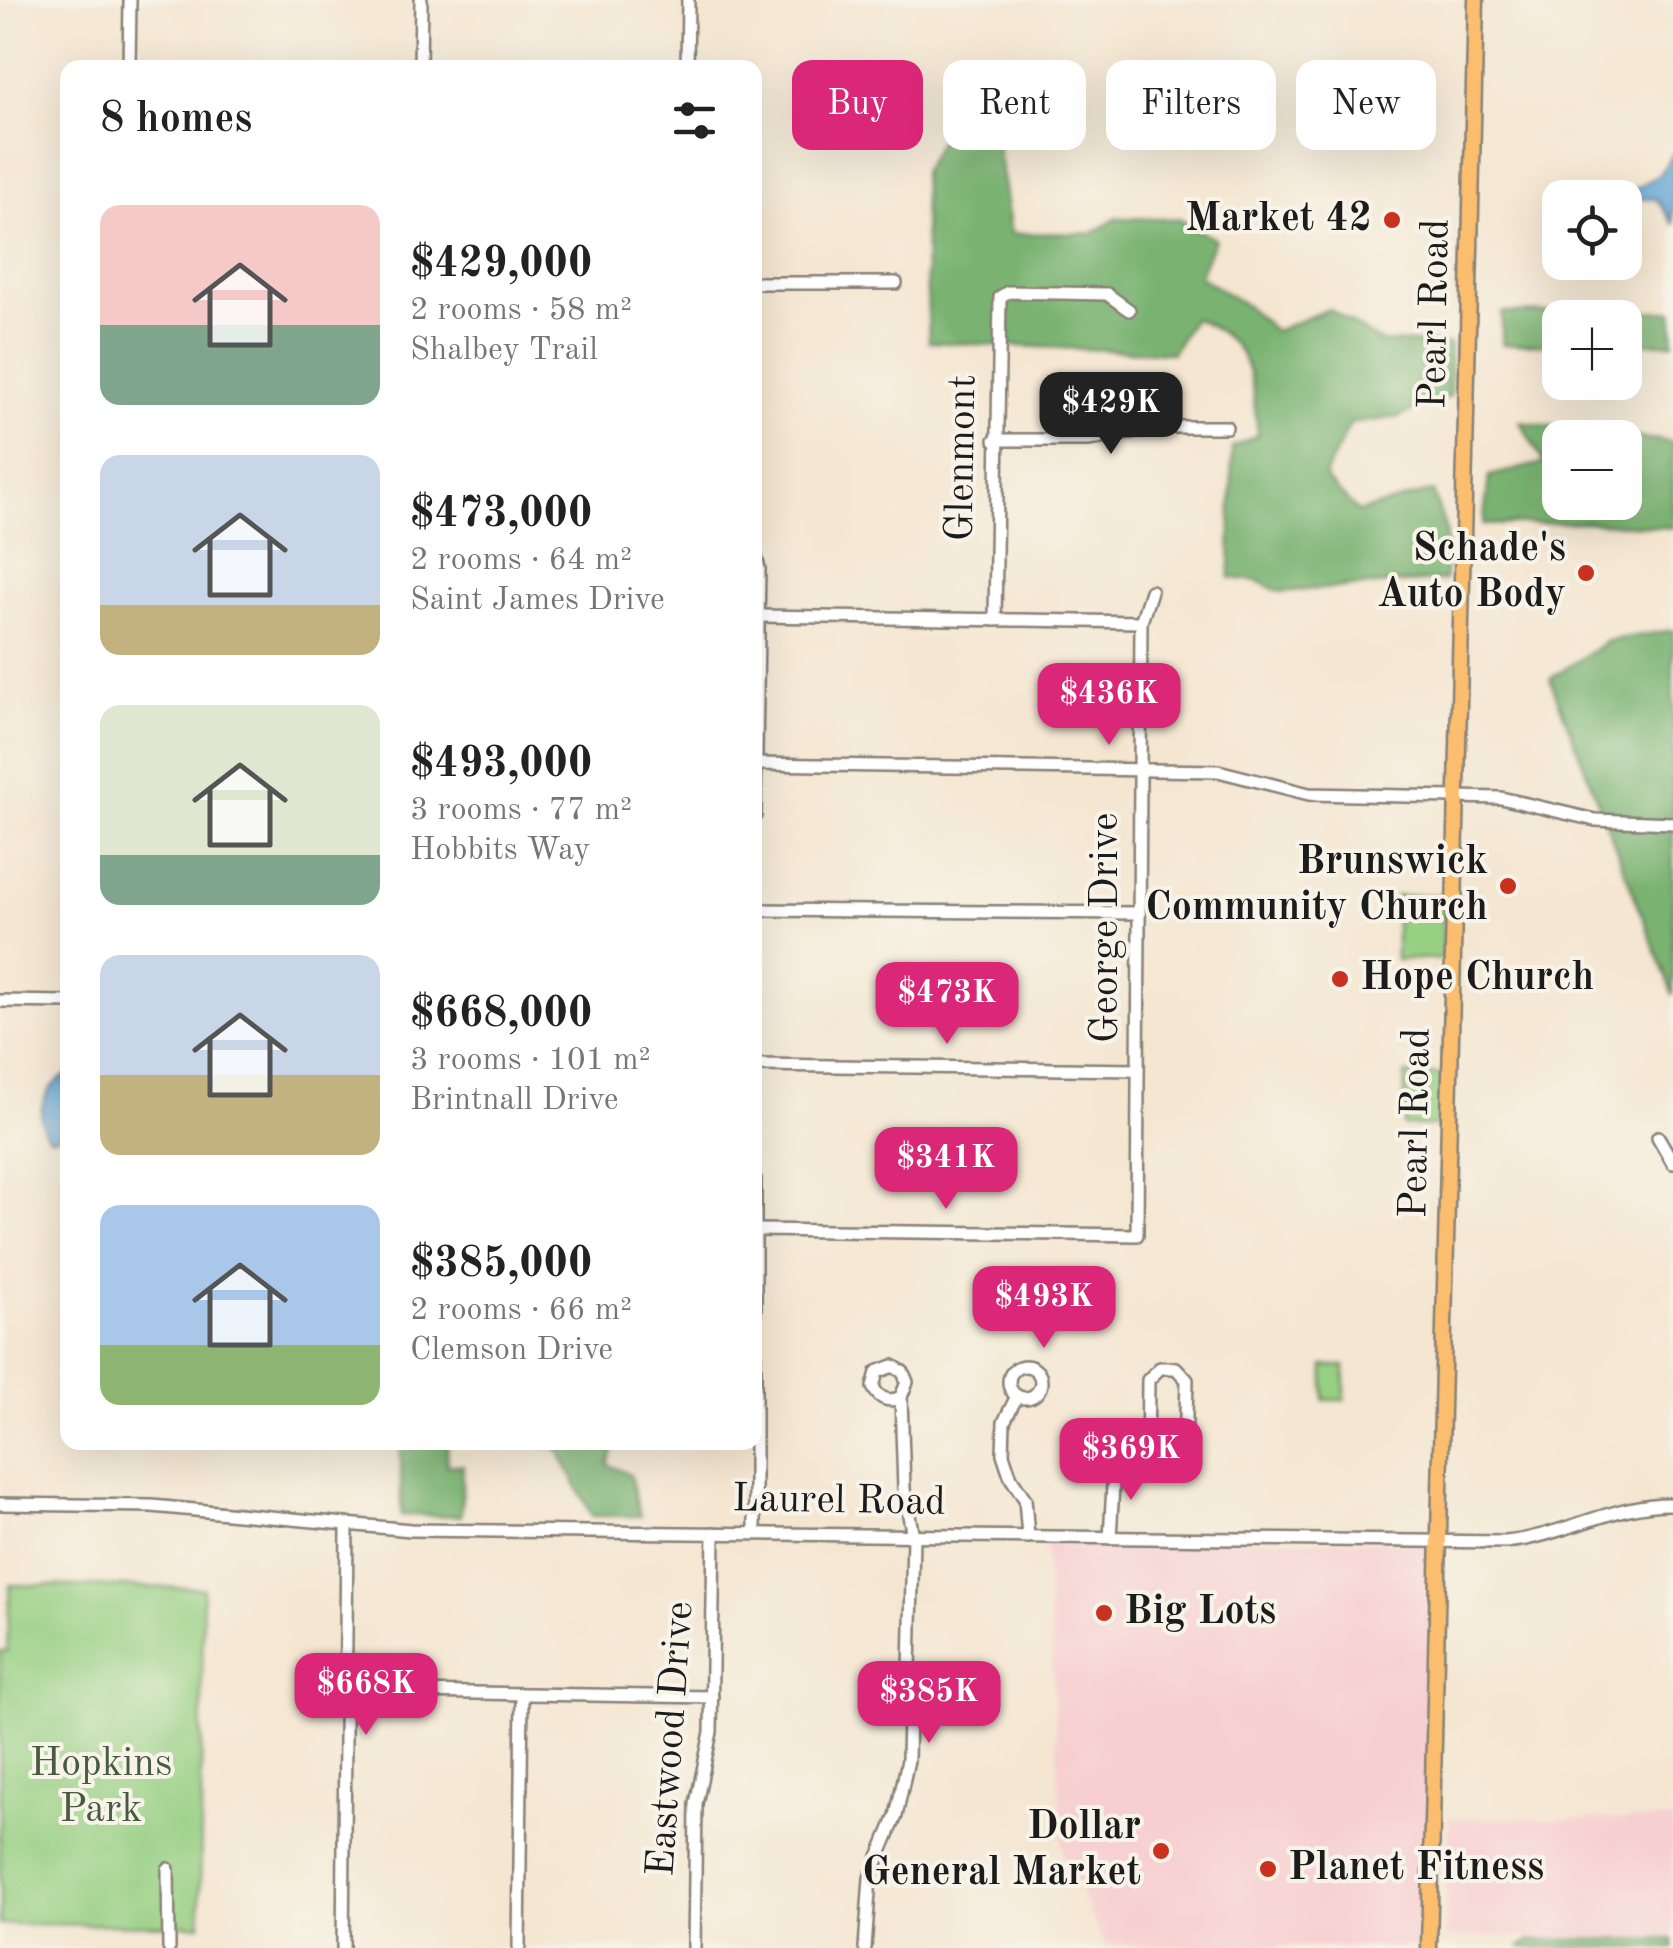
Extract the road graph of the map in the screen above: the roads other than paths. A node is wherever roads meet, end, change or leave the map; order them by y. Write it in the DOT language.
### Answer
graph roads {
  1 [pos="130,0"];
  2 [pos="421,0"];
  3 [pos="688,0"];
  4 [pos="1476,0"];
  5 [pos="129,60"];
  6 [pos="420,60"];
  7 [pos="687,60"];
  8 [pos="762,283"];
  9 [pos="896,284"];
  10 [pos="1129,310"];
  11 [pos="1226,427"];
  12 [pos="995,440"];
  13 [pos="1151,591"];
  14 [pos="762,616"];
  15 [pos="995,620"];
  16 [pos="1141,622"];
  17 [pos="762,764"];
  18 [pos="1140,770"];
  19 [pos="1458,796"];
  20 [pos="1673,823"];
  21 [pos="762,910"];
  22 [pos="1139,914"];
  23 [pos="0,1000"];
  24 [pos="60,1002"];
  25 [pos="762,1064"];
  26 [pos="1138,1070"];
  27 [pos="1658,1137"];
  28 [pos="1673,1163"];
  29 [pos="762,1230"];
  30 [pos="900,1396"];
  31 [pos="1017,1396"];
  32 [pos="755,1450"];
  33 [pos="1147,1463"];
  34 [pos="0,1504"];
  35 [pos="1673,1504"];
  36 [pos="347,1527"];
  37 [pos="714,1533"];
  38 [pos="755,1534"];
  39 [pos="913,1536"];
  40 [pos="1028,1537"];
  41 [pos="1110,1538"];
  42 [pos="1439,1542"];
  43 [pos="346,1691"];
  44 [pos="522,1695"];
  45 [pos="712,1697"];
  46 [pos="168,1868"];
  47 [pos="169,1948"];
  48 [pos="344,1948"];
  49 [pos="519,1948"];
  50 [pos="694,1948"];
  51 [pos="864,1948"];
  52 [pos="1429,1948"];
  1 -- 5 [label="street"];
  2 -- 6 [label="street"];
  3 -- 7 [label="street"];
  4 -- 19 [label="main road, Pearl Road"];
  8 -- 9 [label="street"];
  10 -- 12 [label="street, Glenmont"];
  11 -- 12 [label="street"];
  12 -- 15 [label="street, Glenmont"];
  13 -- 16 [label="street, George Drive"];
  14 -- 15 [label="street"];
  15 -- 16 [label="street"];
  16 -- 18 [label="street, George Drive"];
  17 -- 18 [label="street"];
  18 -- 19 [label="street"];
  18 -- 22 [label="street, George Drive"];
  19 -- 20 [label="street"];
  19 -- 42 [label="main road, Pearl Road"];
  21 -- 22 [label="street"];
  22 -- 26 [label="street, George Drive"];
  23 -- 24 [label="street"];
  25 -- 26 [label="street"];
  26 -- 29 [label="street, George Drive"];
  27 -- 28 [label="street"];
  30 -- 39 [label="street"];
  31 -- 40 [label="street"];
  32 -- 38 [label="street"];
  33 -- 33 [label="street"];
  33 -- 41 [label="street"];
  34 -- 36 [label="street, Laurel Road"];
  35 -- 42 [label="street, Laurel Road"];
  36 -- 37 [label="street, Laurel Road"];
  36 -- 43 [label="street"];
  37 -- 38 [label="street, Laurel Road"];
  37 -- 45 [label="street, Eastwood Drive"];
  38 -- 39 [label="street, Laurel Road"];
  39 -- 40 [label="street, Laurel Road"];
  39 -- 51 [label="street"];
  40 -- 41 [label="street, Laurel Road"];
  41 -- 42 [label="street, Laurel Road"];
  42 -- 52 [label="main road, Pearl Road"];
  43 -- 44 [label="street"];
  43 -- 48 [label="street"];
  44 -- 45 [label="street"];
  44 -- 49 [label="street"];
  45 -- 50 [label="street, Eastwood Drive"];
  46 -- 47 [label="street"];
}
